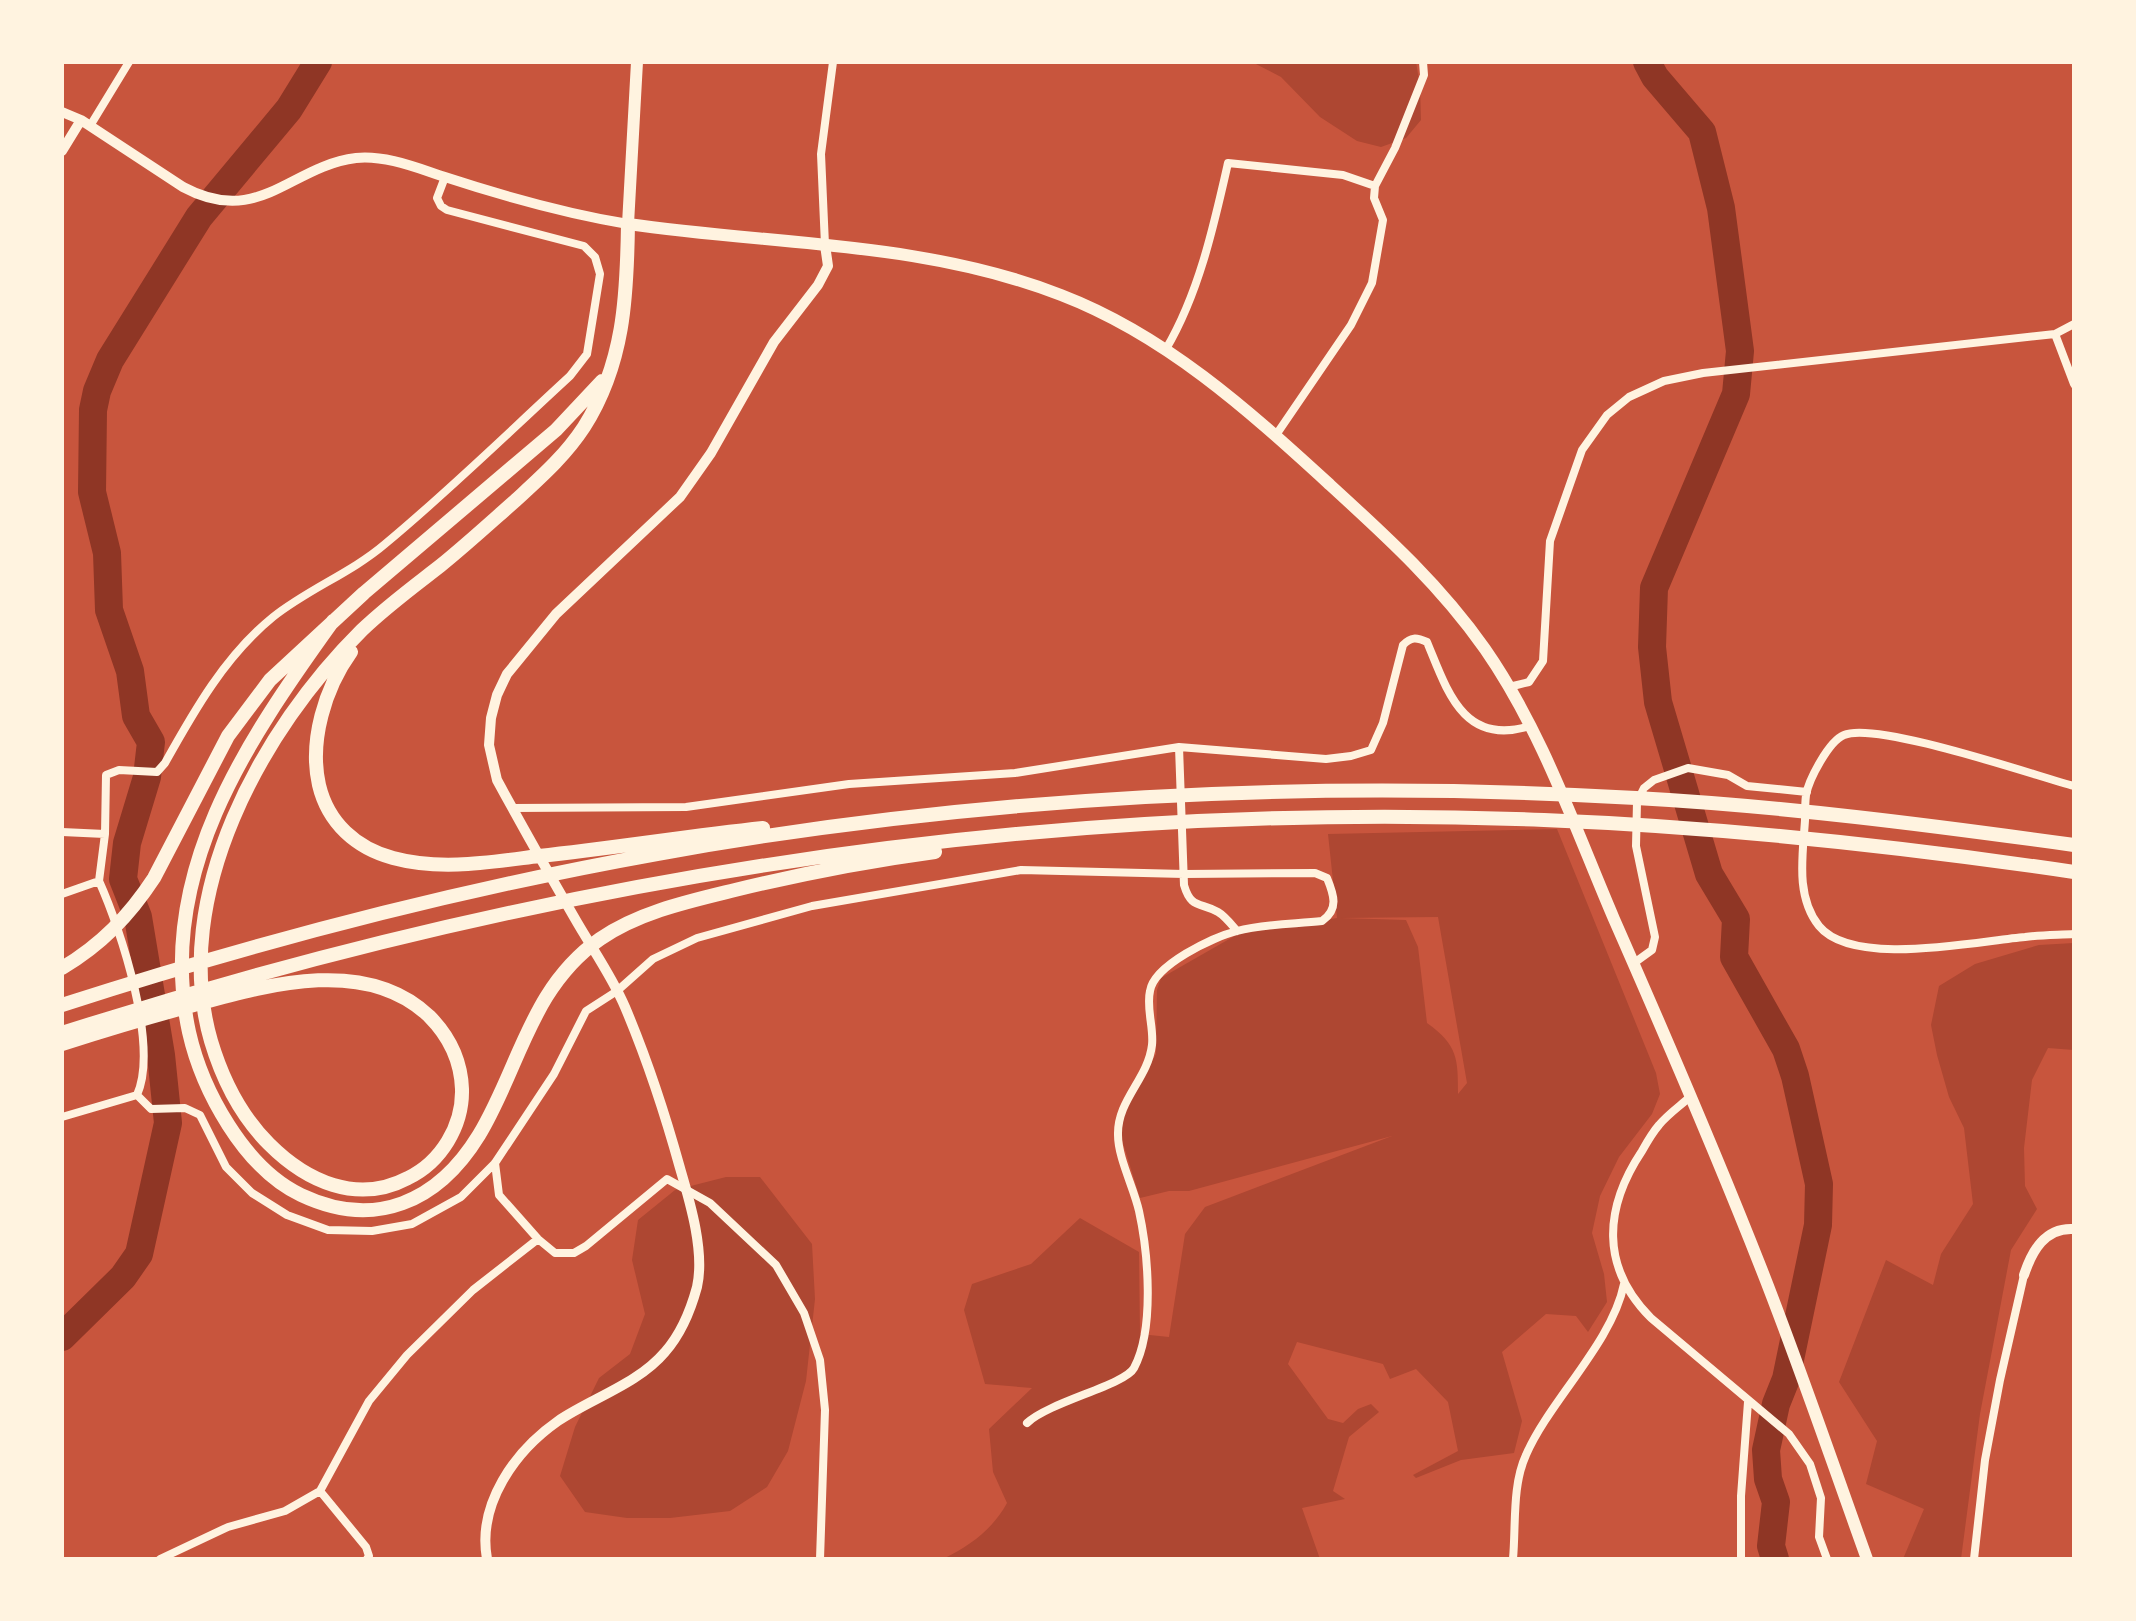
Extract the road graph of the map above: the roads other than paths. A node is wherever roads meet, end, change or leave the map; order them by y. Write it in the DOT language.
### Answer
graph roads {
  1 [pos="129,62"];
  2 [pos="637,62"];
  3 [pos="833,62"];
  4 [pos="1423,62"];
  5 [pos="62,112"];
  6 [pos="86,123"];
  7 [pos="62,151"];
  8 [pos="445,177"];
  9 [pos="1375,186"];
  10 [pos="628,224"];
  11 [pos="825,245"];
  12 [pos="2074,324"];
  13 [pos="2055,334"];
  14 [pos="1166,349"];
  15 [pos="615,357"];
  16 [pos="2074,384"];
  17 [pos="1276,435"];
  18 [pos="386,608"];
  19 [pos="333,621"];
  20 [pos="1509,687"];
  21 [pos="1530,726"];
  22 [pos="1179,747"];
  23 [pos="2074,786"];
  24 [pos="1807,792"];
  25 [pos="513,808"];
  26 [pos="998,808"];
  27 [pos="1117,825"];
  28 [pos="62,832"];
  29 [pos="105,834"];
  30 [pos="2074,845"];
  31 [pos="2074,872"];
  32 [pos="1184,874"];
  33 [pos="99,881"];
  34 [pos="62,894"];
  35 [pos="1237,931"];
  36 [pos="2074,934"];
  37 [pos="1634,963"];
  38 [pos="62,968"];
  39 [pos="230,988"];
  40 [pos="617,991"];
  41 [pos="62,1005"];
  42 [pos="115,1021"];
  43 [pos="62,1033"];
  44 [pos="62,1044"];
  45 [pos="137,1095"];
  46 [pos="1691,1096"];
  47 [pos="62,1117"];
  48 [pos="495,1163"];
  49 [pos="686,1190"];
  50 [pos="2074,1229"];
  51 [pos="538,1239"];
  52 [pos="2024,1275"];
  53 [pos="1624,1284"];
  54 [pos="1748,1402"];
  55 [pos="1027,1423"];
  56 [pos="320,1491"];
  57 [pos="160,1559"];
  58 [pos="367,1559"];
  59 [pos="487,1559"];
  60 [pos="820,1559"];
  61 [pos="1513,1559"];
  62 [pos="1741,1559"];
  63 [pos="1827,1559"];
  64 [pos="1867,1559"];
  65 [pos="1974,1559"];
  1 -- 6 [label="street"];
  2 -- 10 [label="main road"];
  3 -- 11 [label="street"];
  4 -- 9 [label="street"];
  5 -- 6 [label="street"];
  6 -- 7 [label="street"];
  6 -- 8 [label="street"];
  8 -- 10 [label="street"];
  8 -- 29 [label="street"];
  9 -- 14 [label="street"];
  9 -- 17 [label="street"];
  10 -- 11 [label="main road"];
  10 -- 15 [label="highway"];
  11 -- 14 [label="main road"];
  11 -- 25 [label="street"];
  12 -- 13 [label="street"];
  13 -- 16 [label="street"];
  13 -- 20 [label="street"];
  14 -- 17 [label="main road"];
  15 -- 18 [label="highway"];
  15 -- 19 [label="highway"];
  17 -- 20 [label="main road"];
  18 -- 26 [label="highway"];
  18 -- 39 [label="highway"];
  19 -- 27 [label="highway"];
  19 -- 38 [label="highway"];
  20 -- 21 [label="main road"];
  21 -- 22 [label="street"];
  21 -- 37 [label="main road"];
  22 -- 25 [label="street"];
  22 -- 32 [label="street"];
  23 -- 24 [label="street"];
  24 -- 36 [label="street"];
  24 -- 37 [label="street"];
  25 -- 40 [label="street"];
  26 -- 30 [label="highway"];
  26 -- 41 [label="highway"];
  27 -- 31 [label="highway"];
  27 -- 39 [label="highway"];
  28 -- 29 [label="street"];
  29 -- 33 [label="street"];
  32 -- 35 [label="street"];
  32 -- 35 [label="street"];
  32 -- 40 [label="street"];
  33 -- 34 [label="street"];
  33 -- 45 [label="street"];
  35 -- 55 [label="street"];
  37 -- 46 [label="main road"];
  39 -- 42 [label="highway"];
  40 -- 48 [label="street"];
  40 -- 49 [label="street"];
  42 -- 43 [label="highway"];
  42 -- 44 [label="highway"];
  45 -- 47 [label="street"];
  45 -- 48 [label="street"];
  46 -- 53 [label="street"];
  46 -- 64 [label="main road"];
  48 -- 51 [label="street"];
  49 -- 51 [label="street"];
  49 -- 59 [label="street"];
  49 -- 60 [label="street"];
  50 -- 52 [label="street"];
  51 -- 56 [label="street"];
  52 -- 65 [label="street"];
  53 -- 54 [label="street"];
  53 -- 61 [label="street"];
  54 -- 62 [label="street"];
  54 -- 63 [label="street"];
  56 -- 57 [label="street"];
  56 -- 58 [label="street"];
}
